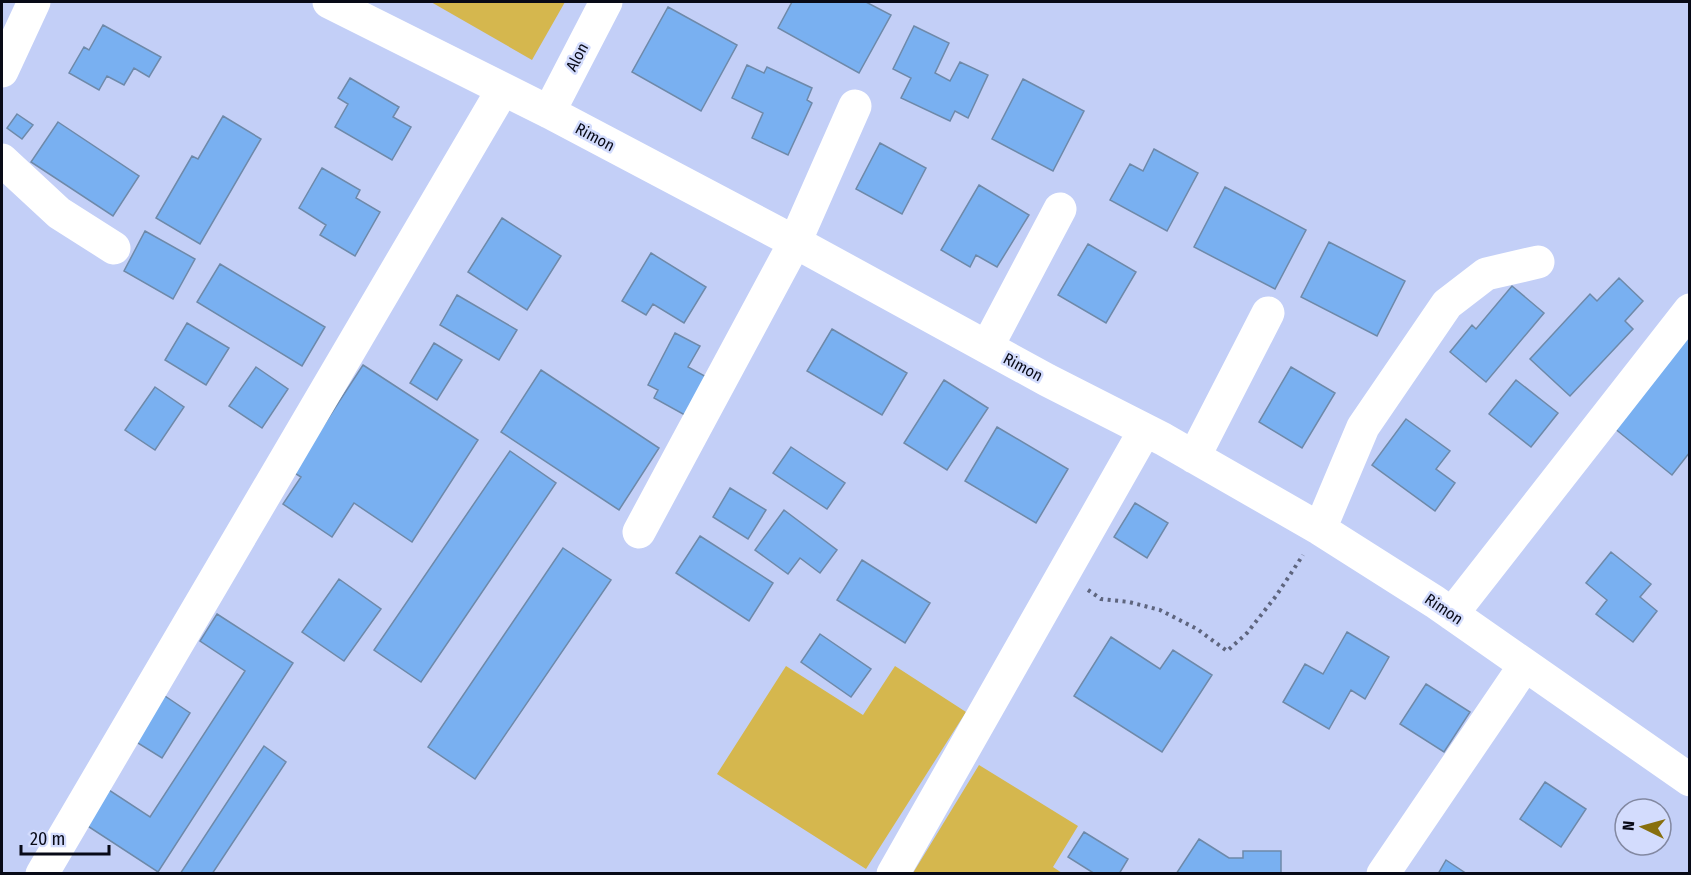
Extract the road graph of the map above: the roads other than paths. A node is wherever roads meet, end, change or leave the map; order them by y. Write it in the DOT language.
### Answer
graph roads {
  1 [pos="34,2"];
  2 [pos="329,2"];
  3 [pos="606,2"];
  4 [pos="2,71"];
  5 [pos="503,89"];
  6 [pos="855,106"];
  7 [pos="549,112"];
  8 [pos="2,160"];
  9 [pos="1060,209"];
  10 [pos="795,242"];
  11 [pos="114,248"];
  12 [pos="1538,262"];
  13 [pos="1689,310"];
  14 [pos="1268,313"];
  15 [pos="987,347"];
  16 [pos="1144,430"];
  17 [pos="1194,457"];
  18 [pos="1320,529"];
  19 [pos="639,532"];
  20 [pos="1452,614"];
  21 [pos="1525,665"];
  22 [pos="1689,780"];
  23 [pos="42,873"];
  24 [pos="893,873"];
  25 [pos="1383,873"];
  1 -- 4 [label="street"];
  2 -- 5 [label="street, Rimon"];
  3 -- 7 [label="street, Alon"];
  5 -- 7 [label="street, Rimon"];
  5 -- 23 [label="street"];
  6 -- 10 [label="street"];
  7 -- 10 [label="street, Rimon"];
  8 -- 11 [label="street"];
  9 -- 15 [label="street"];
  10 -- 15 [label="street, Rimon"];
  10 -- 19 [label="street"];
  12 -- 18 [label="street"];
  13 -- 20 [label="street"];
  14 -- 17 [label="street"];
  15 -- 16 [label="street, Rimon"];
  16 -- 17 [label="street, Rimon"];
  16 -- 24 [label="street"];
  17 -- 18 [label="street, Rimon"];
  18 -- 20 [label="street, Rimon"];
  20 -- 21 [label="street, Rimon"];
  21 -- 22 [label="street, Rimon"];
  21 -- 25 [label="street"];
}
